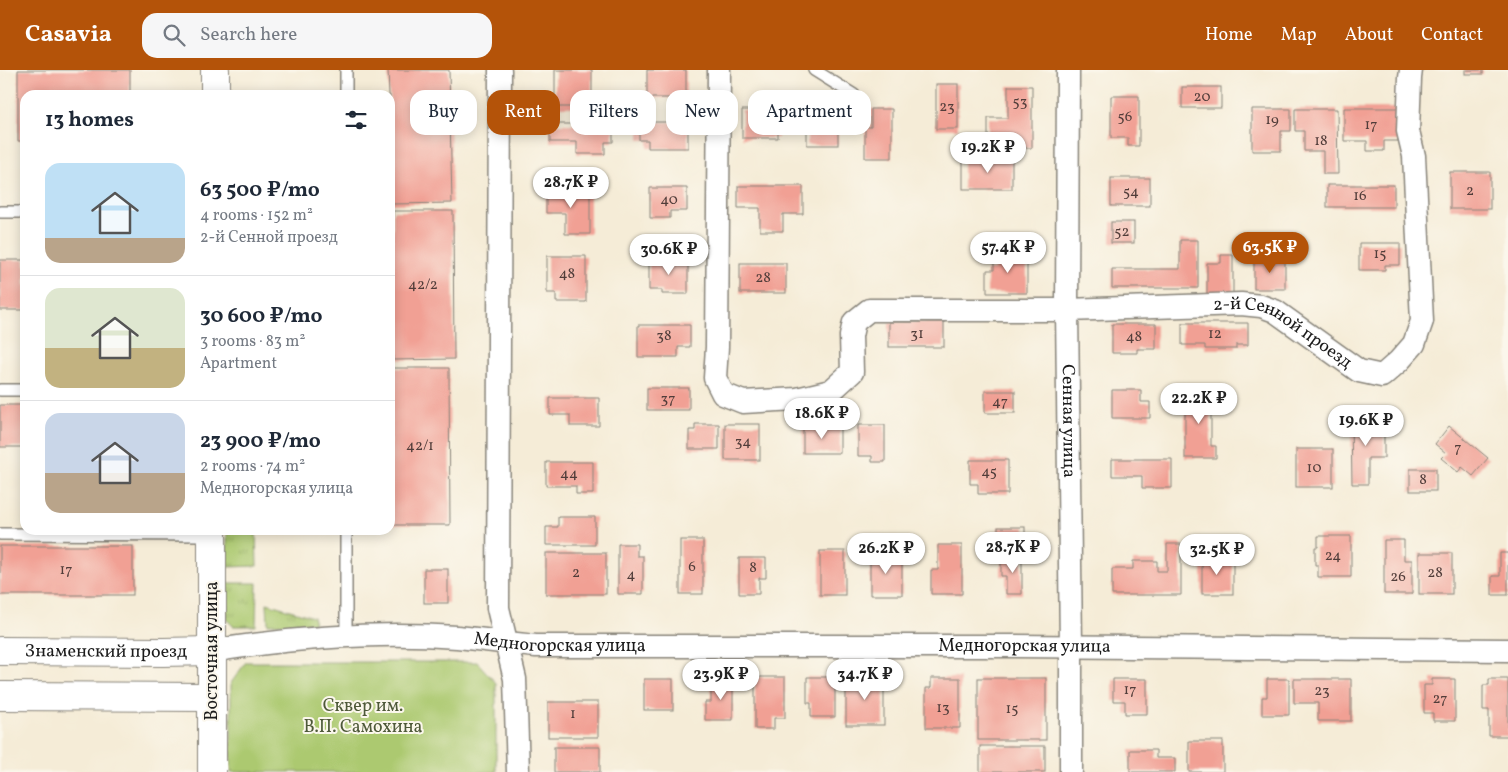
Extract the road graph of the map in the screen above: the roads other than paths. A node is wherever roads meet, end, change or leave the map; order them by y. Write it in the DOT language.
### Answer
graph roads {
  1 [pos="215,70"];
  2 [pos="346,70"];
  3 [pos="500,70"];
  4 [pos="719,70"];
  5 [pos="814,70"];
  6 [pos="1068,70"];
  7 [pos="1411,70"];
  8 [pos="215,90"];
  9 [pos="346,90"];
  10 [pos="846,90"];
  11 [pos="0,212"];
  12 [pos="20,212"];
  13 [pos="1067,310"];
  14 [pos="0,390"];
  15 [pos="20,390"];
  16 [pos="0,534"];
  17 [pos="20,534"];
  18 [pos="212,535"];
  19 [pos="346,535"];
  20 [pos="346,636"];
  21 [pos="507,644"];
  22 [pos="1071,647"];
  23 [pos="1508,650"];
  24 [pos="0,651"];
  25 [pos="212,651"];
  26 [pos="0,696"];
  27 [pos="212,697"];
  28 [pos="212,772"];
  29 [pos="518,772"];
  30 [pos="1071,772"];
  1 -- 8 [label="main road"];
  2 -- 9 [label="lane"];
  3 -- 21 [label="street"];
  4 -- 13 [label="street"];
  5 -- 10 [label="lane"];
  6 -- 13 [label="street, Сенная улица"];
  7 -- 13 [label="street, 2-й Сенной проезд"];
  11 -- 12 [label="lane"];
  13 -- 22 [label="street, Сенная улица"];
  14 -- 15 [label="lane"];
  16 -- 17 [label="lane"];
  18 -- 25 [label="main road, Восточная улица"];
  19 -- 20 [label="lane"];
  20 -- 21 [label="street, Медногорская улица"];
  20 -- 25 [label="street, Медногорская улица"];
  21 -- 22 [label="street, Медногорская улица"];
  21 -- 29 [label="street"];
  22 -- 23 [label="street, Медногорская улица"];
  22 -- 30 [label="street, Сенная улица"];
  24 -- 25 [label="main road, Знаменский проезд"];
  25 -- 27 [label="main road, Восточная улица"];
  26 -- 27 [label="main road"];
  27 -- 28 [label="main road, Восточная улица"];
}
